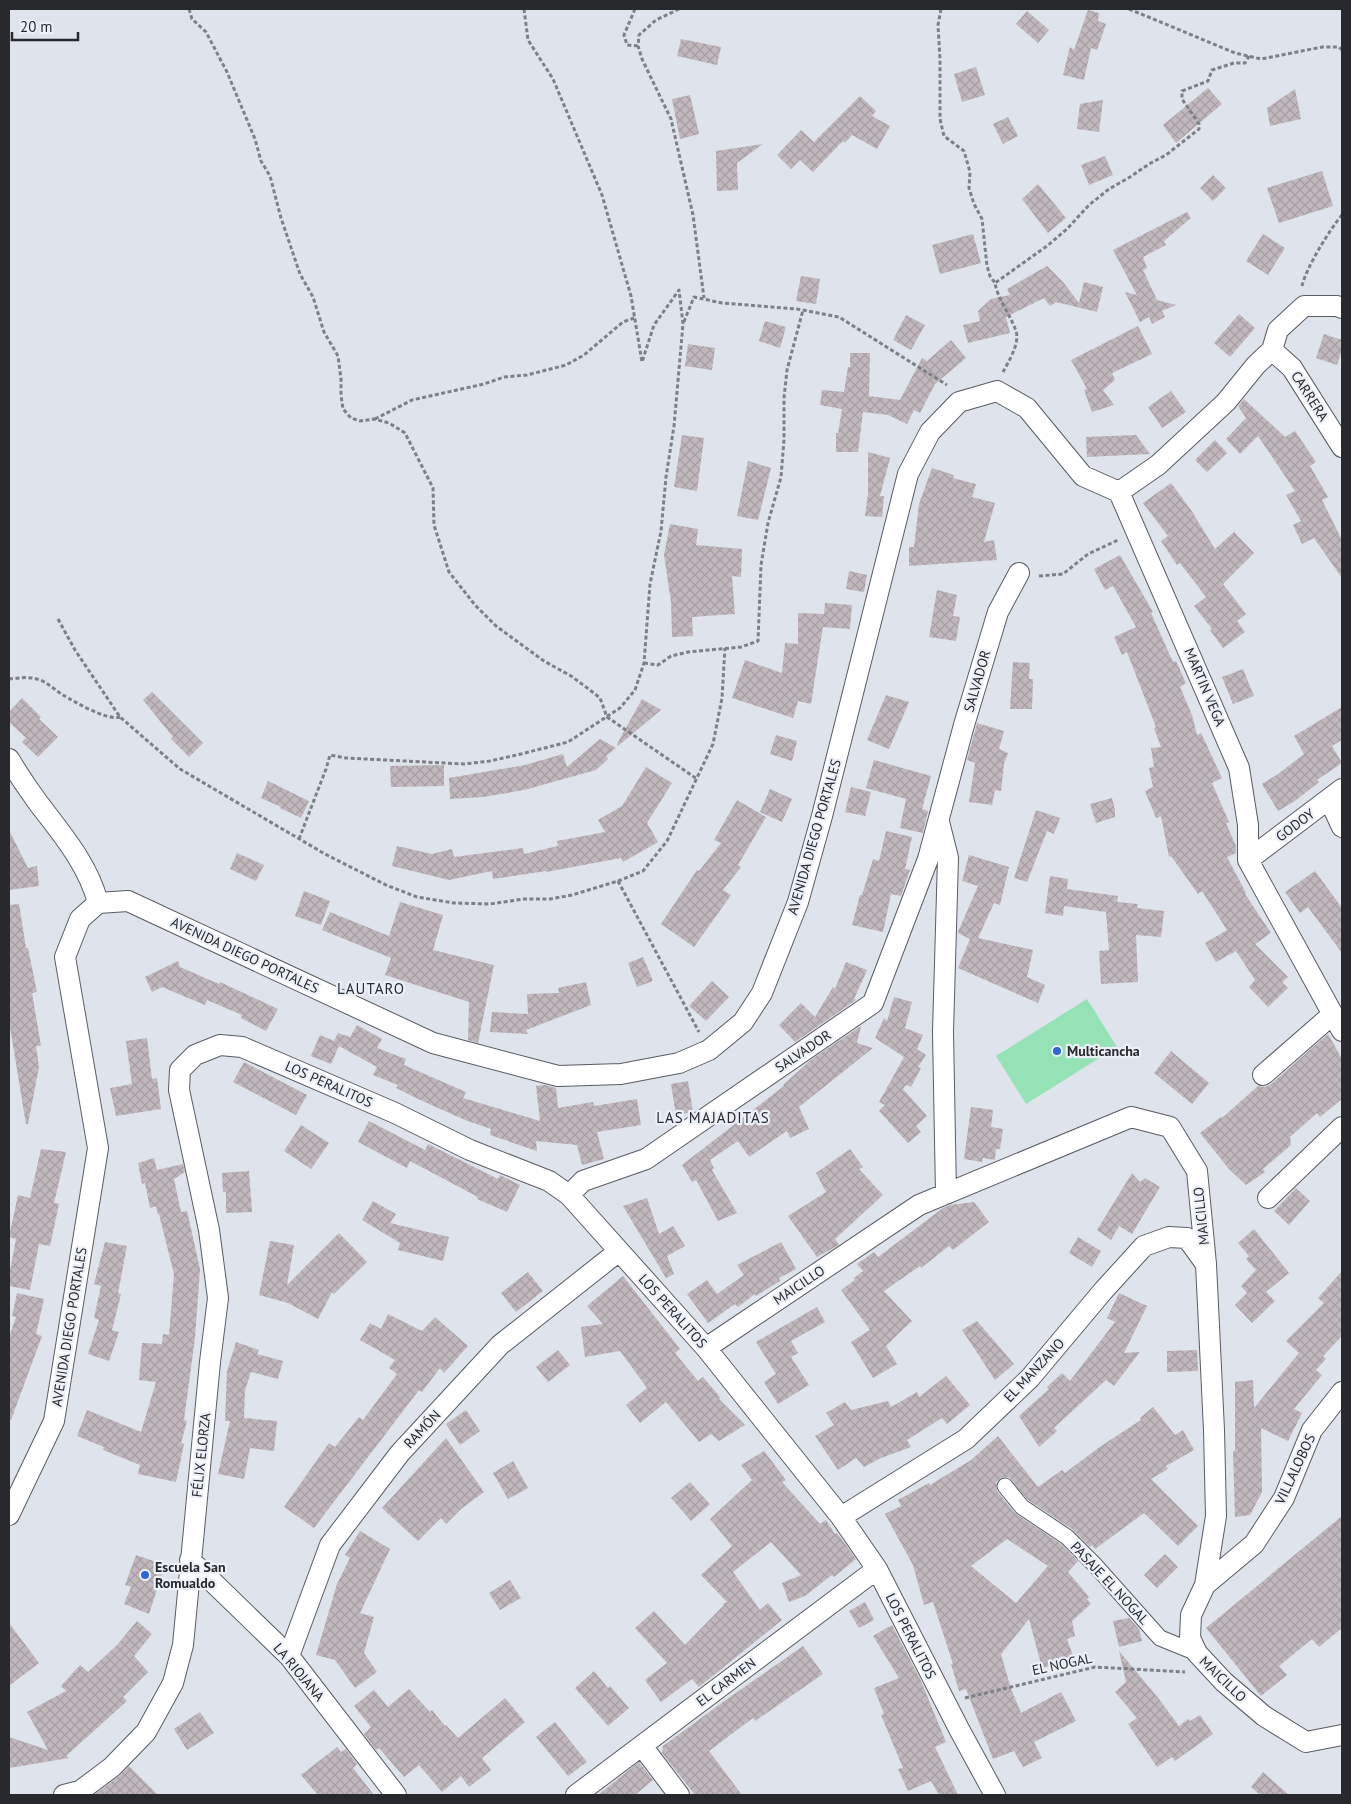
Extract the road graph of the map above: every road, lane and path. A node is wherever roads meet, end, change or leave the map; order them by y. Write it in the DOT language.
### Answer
graph roads {
  1 [pos="189,9"];
  2 [pos="524,9"];
  3 [pos="635,9"];
  4 [pos="679,9"];
  5 [pos="940,9"];
  6 [pos="1129,9"];
  7 [pos="638,46"];
  8 [pos="1342,50"];
  9 [pos="1249,56"];
  10 [pos="1342,215"];
  11 [pos="995,283"];
  12 [pos="704,298"];
  13 [pos="1304,306"];
  14 [pos="1342,308"];
  15 [pos="803,310"];
  16 [pos="634,318"];
  17 [pos="683,324"];
  18 [pos="1272,350"];
  19 [pos="997,391"];
  20 [pos="959,402"];
  21 [pos="374,420"];
  22 [pos="1342,447"];
  23 [pos="1119,492"];
  24 [pos="1137,533"];
  25 [pos="1019,574"];
  26 [pos="58,619"];
  27 [pos="725,648"];
  28 [pos="644,663"];
  29 [pos="9,679"];
  30 [pos="120,717"];
  31 [pos="607,717"];
  32 [pos="9,759"];
  33 [pos="698,779"];
  34 [pos="1336,794"];
  35 [pos="939,822"];
  36 [pos="1342,827"];
  37 [pos="299,839"];
  38 [pos="1248,860"];
  39 [pos="618,882"];
  40 [pos="98,903"];
  41 [pos="1338,1022"];
  42 [pos="709,1050"];
  43 [pos="180,1070"];
  44 [pos="1263,1074"];
  45 [pos="1342,1127"];
  46 [pos="946,1194"];
  47 [pos="569,1195"];
  48 [pos="1268,1198"];
  49 [pos="619,1251"];
  50 [pos="1206,1264"];
  51 [pos="706,1348"];
  52 [pos="1342,1392"];
  53 [pos="1005,1486"];
  54 [pos="9,1515"];
  55 [pos="841,1517"];
  56 [pos="190,1560"];
  57 [pos="877,1569"];
  58 [pos="1205,1585"];
  59 [pos="1197,1653"];
  60 [pos="290,1656"];
  61 [pos="1216,1674"];
  62 [pos="945,1703"];
  63 [pos="1342,1735"];
  64 [pos="642,1746"];
  65 [pos="64,1795"];
  66 [pos="396,1795"];
  67 [pos="576,1795"];
  68 [pos="679,1795"];
  69 [pos="995,1795"];
  1 -- 21 [label="path"];
  2 -- 16 [label="path"];
  3 -- 7 [label="path"];
  4 -- 7 [label="path"];
  5 -- 11 [label="path"];
  6 -- 9 [label="path"];
  7 -- 12 [label="path"];
  8 -- 9 [label="path"];
  9 -- 11 [label="path"];
  10 -- 13 [label="path"];
  11 -- 19 [label="path"];
  12 -- 15 [label="path"];
  12 -- 17 [label="path"];
  13 -- 14 [label="street"];
  13 -- 18 [label="street"];
  15 -- 20 [label="path"];
  15 -- 27 [label="path"];
  16 -- 17 [label="path"];
  16 -- 21 [label="path"];
  17 -- 28 [label="path"];
  18 -- 22 [label="street, CARRERA"];
  18 -- 23 [label="street"];
  19 -- 20 [label="street, AVENIDA DIEGO PORTALES"];
  19 -- 23 [label="street"];
  20 -- 42 [label="street, AVENIDA DIEGO PORTALES"];
  21 -- 31 [label="path"];
  23 -- 24 [label="street, MARTIN VEGA"];
  24 -- 25 [label="path"];
  24 -- 38 [label="street, MARTIN VEGA"];
  25 -- 35 [label="street, SALVADOR"];
  26 -- 30 [label="path"];
  27 -- 28 [label="path"];
  27 -- 33 [label="path"];
  28 -- 31 [label="path"];
  29 -- 30 [label="path"];
  30 -- 37 [label="path"];
  31 -- 33 [label="path"];
  31 -- 37 [label="path"];
  32 -- 40 [label="street"];
  33 -- 39 [label="path"];
  34 -- 36 [label="street"];
  34 -- 38 [label="street, GODOY"];
  35 -- 46 [label="street, SALVADOR"];
  35 -- 47 [label="street, SALVADOR"];
  37 -- 39 [label="path"];
  38 -- 41 [label="street, MARTIN VEGA"];
  39 -- 42 [label="path"];
  40 -- 42 [label="street, AVENIDA DIEGO PORTALES"];
  40 -- 54 [label="street, AVENIDA DIEGO PORTALES"];
  41 -- 44 [label="street"];
  43 -- 47 [label="street, LOS PERALITOS"];
  43 -- 56 [label="street, FÉLIX ELORZA"];
  45 -- 48 [label="street"];
  46 -- 50 [label="street, MAICILLO"];
  46 -- 51 [label="street, MAICILLO"];
  47 -- 49 [label="street, LOS PERALITOS"];
  49 -- 51 [label="street, LOS PERALITOS"];
  49 -- 60 [label="street, RAMÓN"];
  50 -- 55 [label="street, EL MANZANO"];
  50 -- 58 [label="street, MAICILLO"];
  51 -- 55 [label="street, LOS PERALITOS"];
  52 -- 58 [label="street, VILLALOBOS"];
  53 -- 59 [label="street, PASAJE EL NOGAL"];
  55 -- 57 [label="street, LOS PERALITOS"];
  56 -- 60 [label="street, LA RIOJANA"];
  56 -- 65 [label="street, FÉLIX ELORZA"];
  57 -- 62 [label="street, LOS PERALITOS"];
  57 -- 64 [label="street, EL CARMEN"];
  58 -- 59 [label="street, MAICILLO"];
  59 -- 61 [label="street, MAICILLO"];
  60 -- 66 [label="street, LA RIOJANA"];
  61 -- 62 [label="path, EL NOGAL"];
  61 -- 63 [label="street, MAICILLO"];
  62 -- 69 [label="street, LOS PERALITOS"];
  64 -- 67 [label="street, EL CARMEN"];
  64 -- 68 [label="street"];
}
